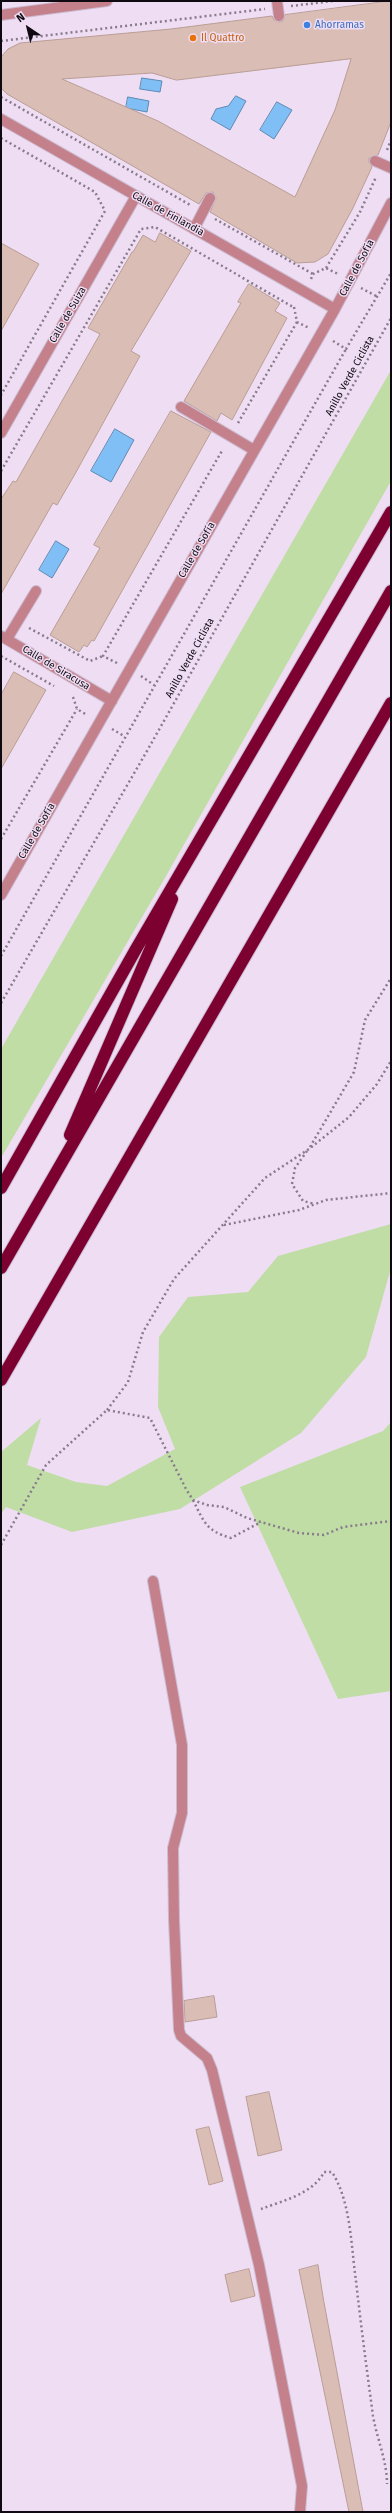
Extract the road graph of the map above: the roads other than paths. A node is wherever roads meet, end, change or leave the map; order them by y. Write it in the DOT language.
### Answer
graph roads {
  1 [pos="107,1"];
  2 [pos="1,15"];
  3 [pos="1,119"];
  4 [pos="136,196"];
  5 [pos="210,198"];
  6 [pos="391,203"];
  7 [pos="194,229"];
  8 [pos="335,309"];
  9 [pos="181,407"];
  10 [pos="1,433"];
  11 [pos="254,450"];
  12 [pos="391,512"];
  13 [pos="36,591"];
  14 [pos="391,591"];
  15 [pos="4,638"];
  16 [pos="112,701"];
  17 [pos="391,703"];
  18 [pos="194,848"];
  19 [pos="1,895"];
  20 [pos="1,1188"];
  21 [pos="47,1189"];
  22 [pos="1,1268"];
  23 [pos="23,1343"];
  24 [pos="1,1380"];
  25 [pos="1,1387"];
  26 [pos="153,1581"];
  27 [pos="300,2512"];
  1 -- 2 [label="street"];
  3 -- 4 [label="street, Calle de Finlandia"];
  4 -- 7 [label="street, Calle de Finlandia"];
  4 -- 10 [label="street, Calle de Suiza"];
  5 -- 7 [label="street"];
  6 -- 8 [label="street, Calle de Sofía"];
  7 -- 8 [label="street, Calle de Finlandia"];
  8 -- 11 [label="street, Calle de Sofía"];
  9 -- 11 [label="street"];
  11 -- 16 [label="street, Calle de Sofía"];
  12 -- 18 [label="highway"];
  13 -- 15 [label="street"];
  14 -- 21 [label="highway"];
  15 -- 16 [label="street, Calle de Siracusa"];
  16 -- 19 [label="street, Calle de Sofía"];
  17 -- 23 [label="highway"];
  18 -- 20 [label="highway"];
  18 -- 21 [label="highway"];
  21 -- 22 [label="highway"];
  23 -- 24 [label="highway"];
  23 -- 25 [label="highway"];
  26 -- 27 [label="street"];
}
